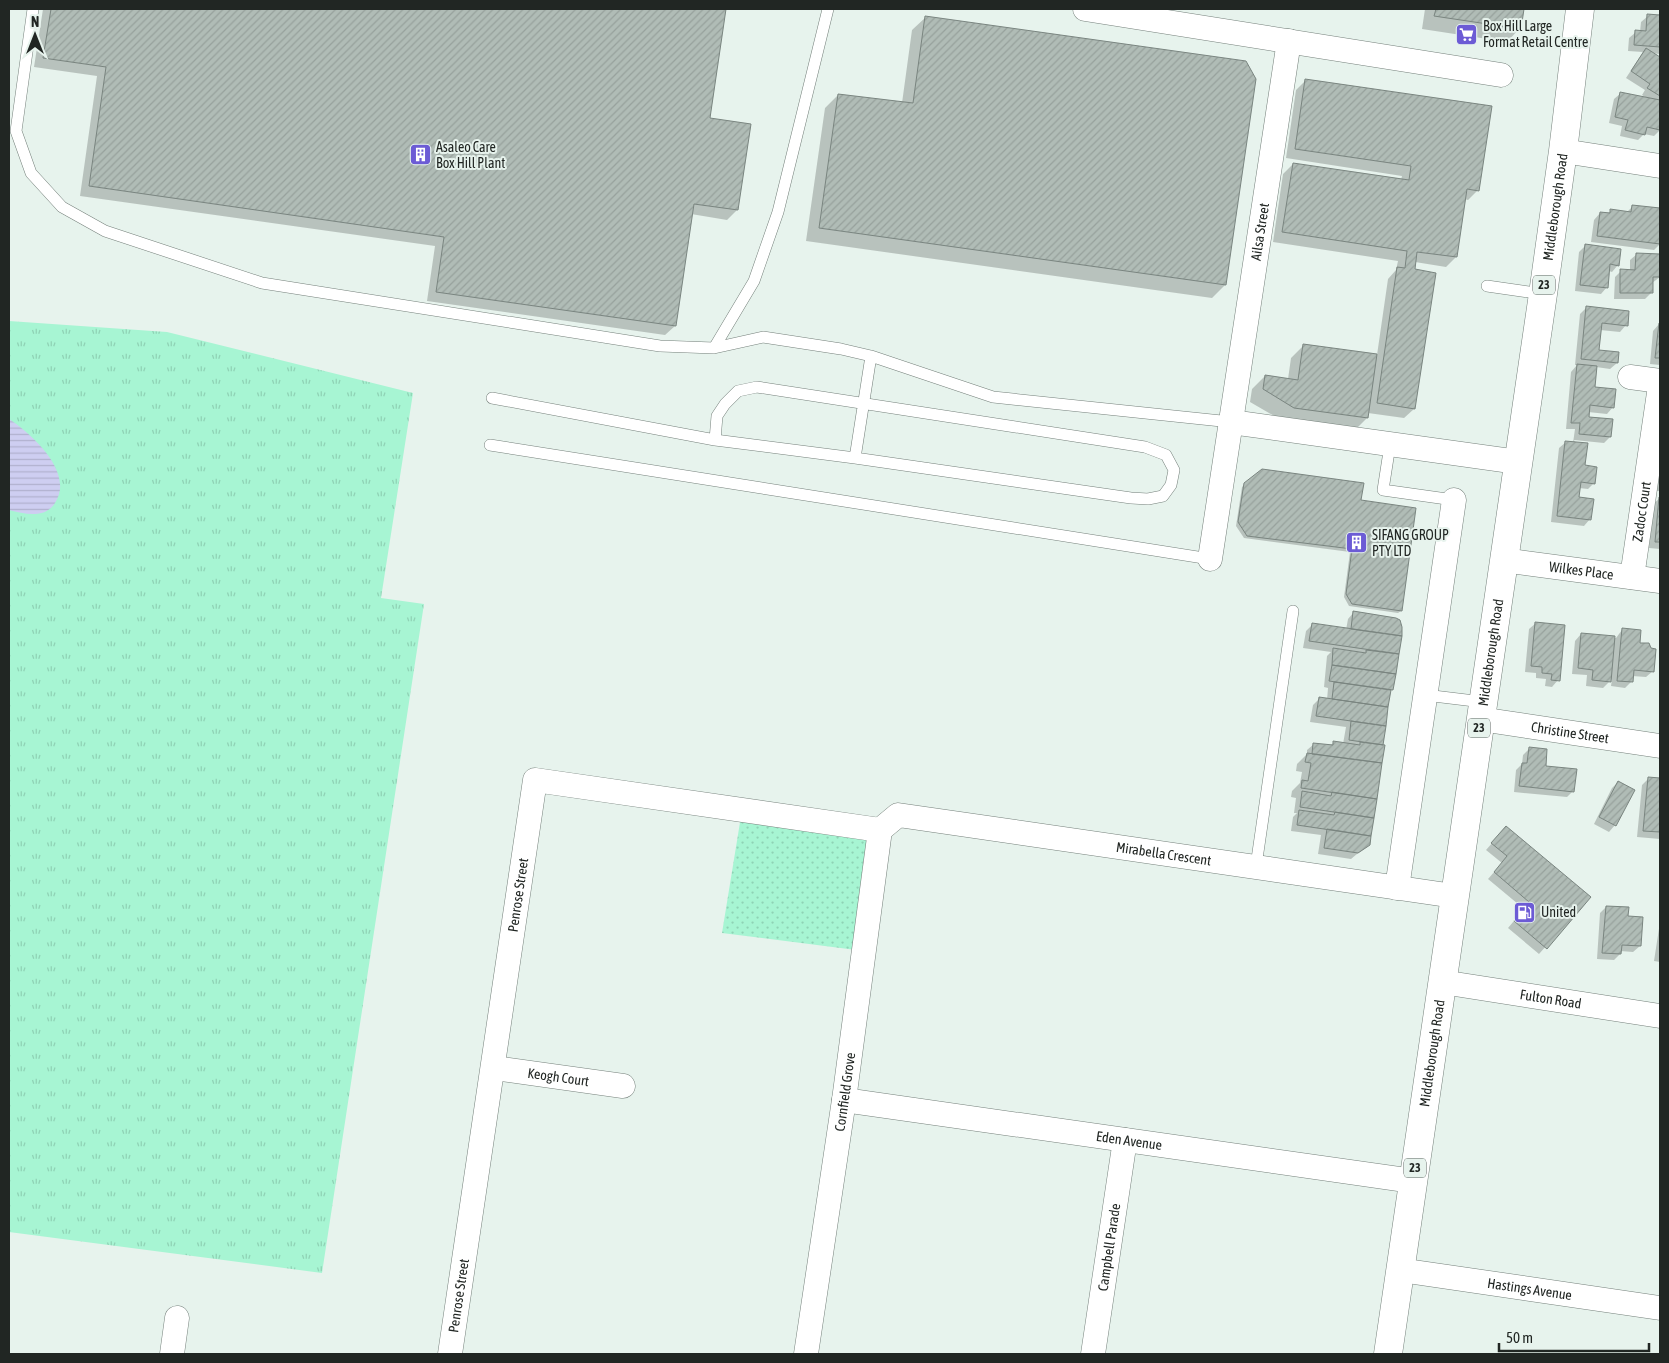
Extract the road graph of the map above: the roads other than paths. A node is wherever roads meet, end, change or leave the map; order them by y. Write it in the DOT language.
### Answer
graph roads {
  1 [pos="33,9"];
  2 [pos="828,9"];
  3 [pos="1085,9"];
  4 [pos="1580,9"];
  5 [pos="1289,41"];
  6 [pos="1501,75"];
  7 [pos="1563,151"];
  8 [pos="1660,166"];
  9 [pos="1486,286"];
  10 [pos="1543,294"];
  11 [pos="714,348"];
  12 [pos="871,356"];
  13 [pos="1630,377"];
  14 [pos="1660,382"];
  15 [pos="1660,386"];
  16 [pos="492,398"];
  17 [pos="862,403"];
  18 [pos="1232,422"];
  19 [pos="715,440"];
  20 [pos="490,445"];
  21 [pos="1390,445"];
  22 [pos="855,458"];
  23 [pos="1518,462"];
  24 [pos="1454,500"];
  25 [pos="1210,559"];
  26 [pos="1503,560"];
  27 [pos="1632,577"];
  28 [pos="1660,581"];
  29 [pos="1293,611"];
  30 [pos="1425,695"];
  31 [pos="1481,711"];
  32 [pos="1660,746"];
  33 [pos="880,830"];
  34 [pos="1256,866"];
  35 [pos="1397,888"];
  36 [pos="1454,896"];
  37 [pos="1442,982"];
  38 [pos="1660,1016"];
  39 [pos="494,1068"];
  40 [pos="623,1086"];
  41 [pos="844,1100"];
  42 [pos="1125,1140"];
  43 [pos="1413,1181"];
  44 [pos="1400,1270"];
  45 [pos="1660,1308"];
  46 [pos="177,1318"];
  47 [pos="172,1354"];
  48 [pos="450,1354"];
  49 [pos="806,1354"];
  50 [pos="1093,1354"];
  51 [pos="1388,1354"];
  1 -- 11 [label="lane"];
  2 -- 11 [label="lane"];
  3 -- 5 [label="street"];
  4 -- 7 [label="main road, Middleborough Road / 23"];
  5 -- 6 [label="street"];
  5 -- 18 [label="street, Ailsa Street"];
  7 -- 8 [label="street"];
  7 -- 10 [label="main road, Middleborough Road / 23"];
  9 -- 10 [label="lane"];
  10 -- 23 [label="main road, Middleborough Road / 23"];
  11 -- 12 [label="lane"];
  12 -- 17 [label="lane"];
  12 -- 18 [label="lane"];
  13 -- 14 [label="street"];
  15 -- 27 [label="street, Zadoc Court"];
  16 -- 19 [label="lane"];
  17 -- 19 [label="lane"];
  17 -- 22 [label="lane"];
  17 -- 22 [label="lane"];
  18 -- 21 [label="street"];
  18 -- 25 [label="street, Ailsa Street"];
  19 -- 22 [label="lane"];
  20 -- 25 [label="lane"];
  21 -- 23 [label="street"];
  21 -- 24 [label="lane"];
  23 -- 26 [label="main road, Middleborough Road / 23"];
  24 -- 30 [label="street"];
  26 -- 27 [label="street, Wilkes Place"];
  26 -- 31 [label="main road, Middleborough Road / 23"];
  27 -- 28 [label="street, Wilkes Place"];
  29 -- 34 [label="lane"];
  30 -- 31 [label="lane"];
  30 -- 35 [label="street"];
  31 -- 32 [label="street, Christine Street"];
  31 -- 36 [label="main road, Middleborough Road / 23"];
  33 -- 34 [label="street, Mirabella Crescent"];
  33 -- 39 [label="street, Penrose Street"];
  33 -- 41 [label="street, Cornfield Grove"];
  34 -- 35 [label="street, Mirabella Crescent"];
  35 -- 36 [label="street, Mirabella Crescent"];
  36 -- 37 [label="main road, Middleborough Road / 23"];
  37 -- 38 [label="street, Fulton Road"];
  37 -- 43 [label="main road, Middleborough Road / 23"];
  39 -- 40 [label="street, Keogh Court"];
  39 -- 48 [label="street, Penrose Street"];
  41 -- 42 [label="street, Eden Avenue"];
  41 -- 49 [label="street, Cornfield Grove"];
  42 -- 43 [label="street, Eden Avenue"];
  42 -- 50 [label="street, Campbell Parade"];
  43 -- 44 [label="main road, Middleborough Road / 23"];
  44 -- 45 [label="street, Hastings Avenue"];
  44 -- 51 [label="main road, Middleborough Road / 23"];
  46 -- 47 [label="street"];
}
